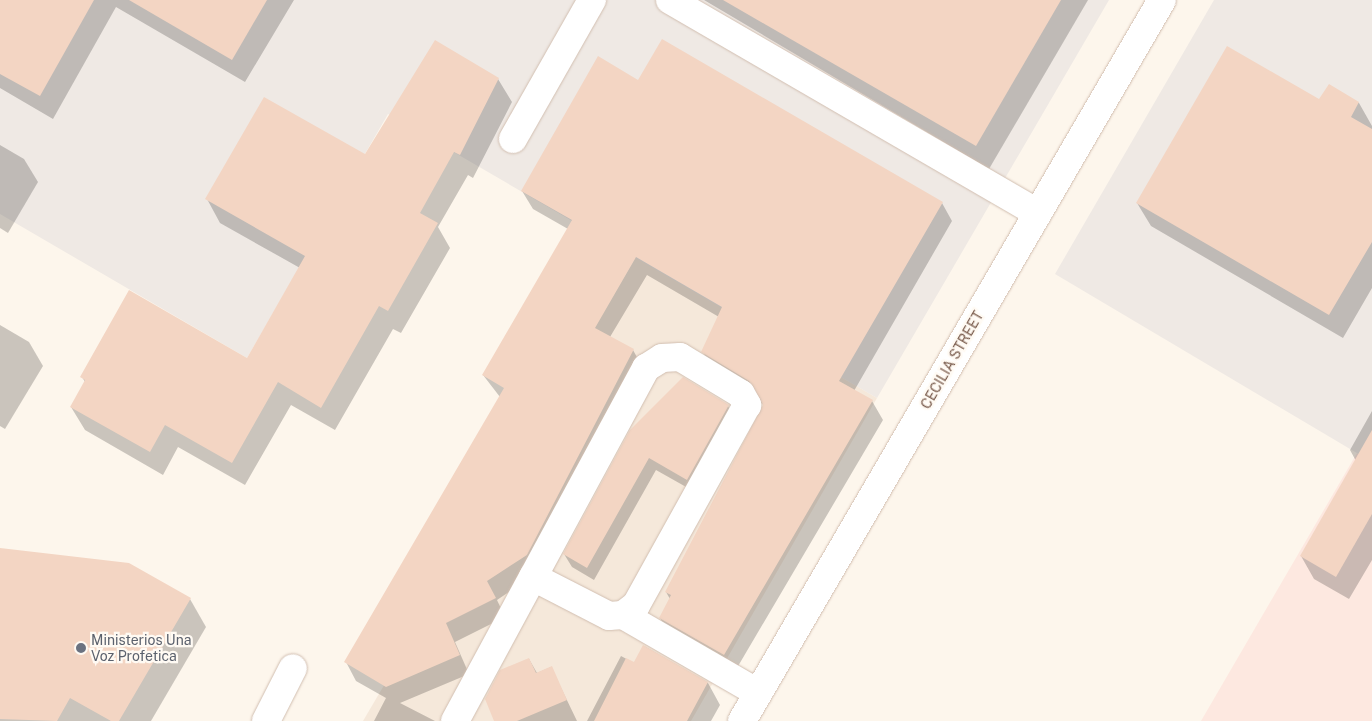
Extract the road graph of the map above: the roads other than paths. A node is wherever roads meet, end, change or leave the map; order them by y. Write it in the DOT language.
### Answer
graph roads {
  1 [pos="592,0"];
  2 [pos="670,0"];
  3 [pos="1162,0"];
  4 [pos="513,139"];
  5 [pos="1038,213"];
  6 [pos="532,577"];
  7 [pos="624,615"];
  8 [pos="293,668"];
  9 [pos="758,693"];
  10 [pos="266,721"];
  11 [pos="455,721"];
  12 [pos="742,721"];
  1 -- 4 [label="street"];
  2 -- 5 [label="street"];
  3 -- 5 [label="street, CECILIA STREET"];
  5 -- 9 [label="street, CECILIA STREET"];
  6 -- 7 [label="street"];
  6 -- 7 [label="street"];
  6 -- 11 [label="street"];
  7 -- 9 [label="street"];
  8 -- 10 [label="street"];
  9 -- 12 [label="street, CECILIA STREET"];
}
